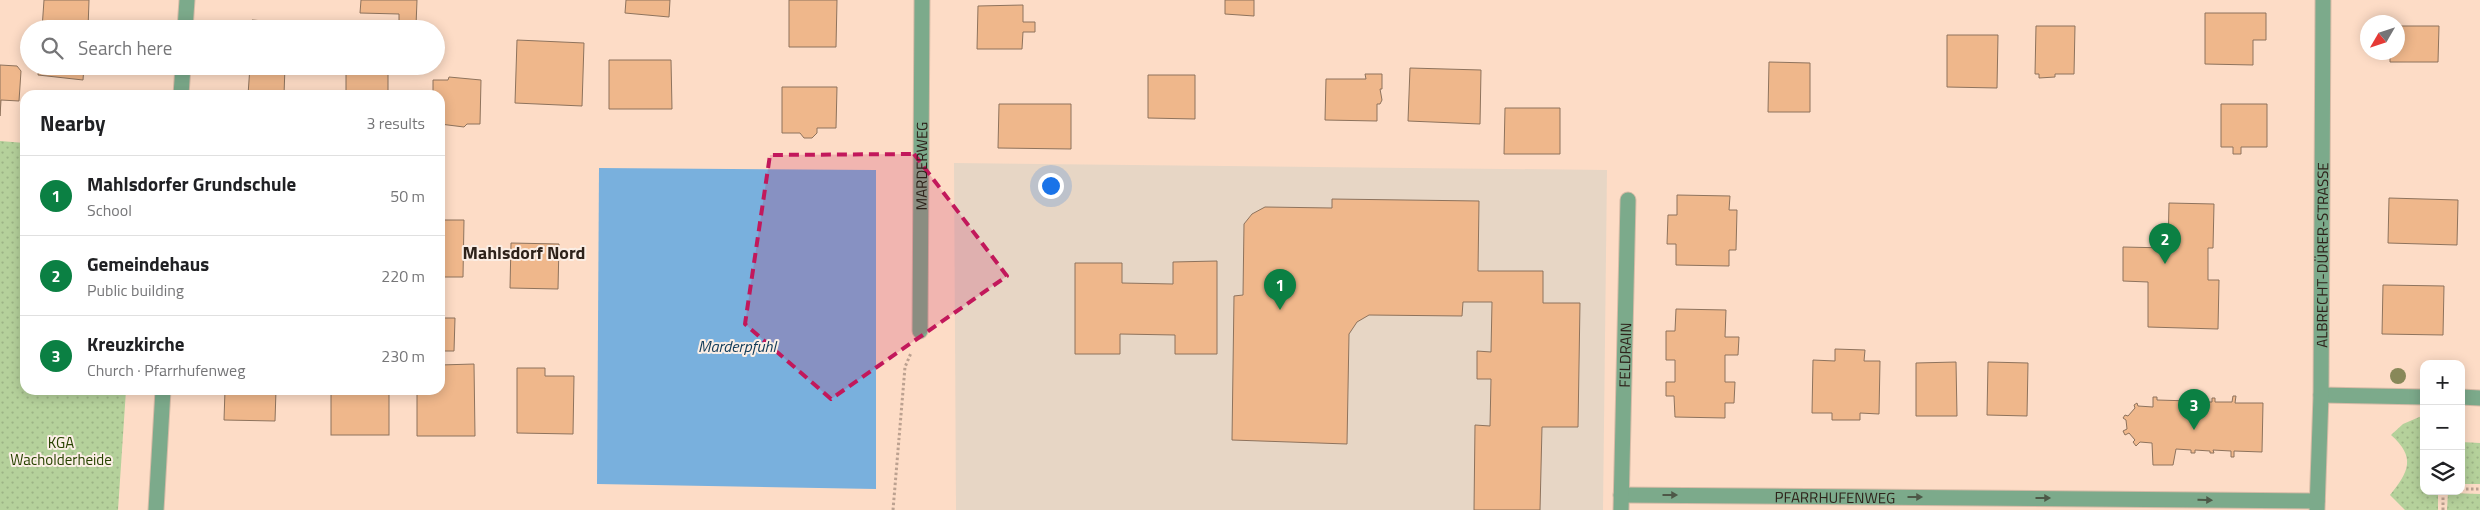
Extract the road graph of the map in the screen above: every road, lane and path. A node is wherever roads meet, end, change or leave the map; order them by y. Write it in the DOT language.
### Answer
graph roads {
  1 [pos="187,0"];
  2 [pos="922,0"];
  3 [pos="2324,0"];
  4 [pos="186,20"];
  5 [pos="182,75"];
  6 [pos="181,90"];
  7 [pos="1628,200"];
  8 [pos="920,331"];
  9 [pos="163,395"];
  10 [pos="2321,395"];
  11 [pos="2420,397"];
  12 [pos="2465,397"];
  13 [pos="2480,398"];
  14 [pos="2465,489"];
  15 [pos="2480,489"];
  16 [pos="2443,495"];
  17 [pos="1621,502"];
  18 [pos="2317,506"];
  19 [pos="156,510"];
  20 [pos="893,510"];
  21 [pos="2443,510"];
  1 -- 4 [label="street"];
  2 -- 8 [label="street, MARDERWEG"];
  3 -- 10 [label="street, ALBRECHT-DÜRER-STRASSE"];
  5 -- 6 [label="street"];
  7 -- 17 [label="street, FELDRAIN"];
  8 -- 20 [label="path"];
  9 -- 19 [label="street"];
  10 -- 11 [label="street"];
  10 -- 18 [label="street, ALBRECHT-DÜRER-STRASSE"];
  12 -- 13 [label="street"];
  14 -- 15 [label="path"];
  16 -- 21 [label="path"];
  17 -- 18 [label="street, PFARRHUFENWEG, one-way"];
}
